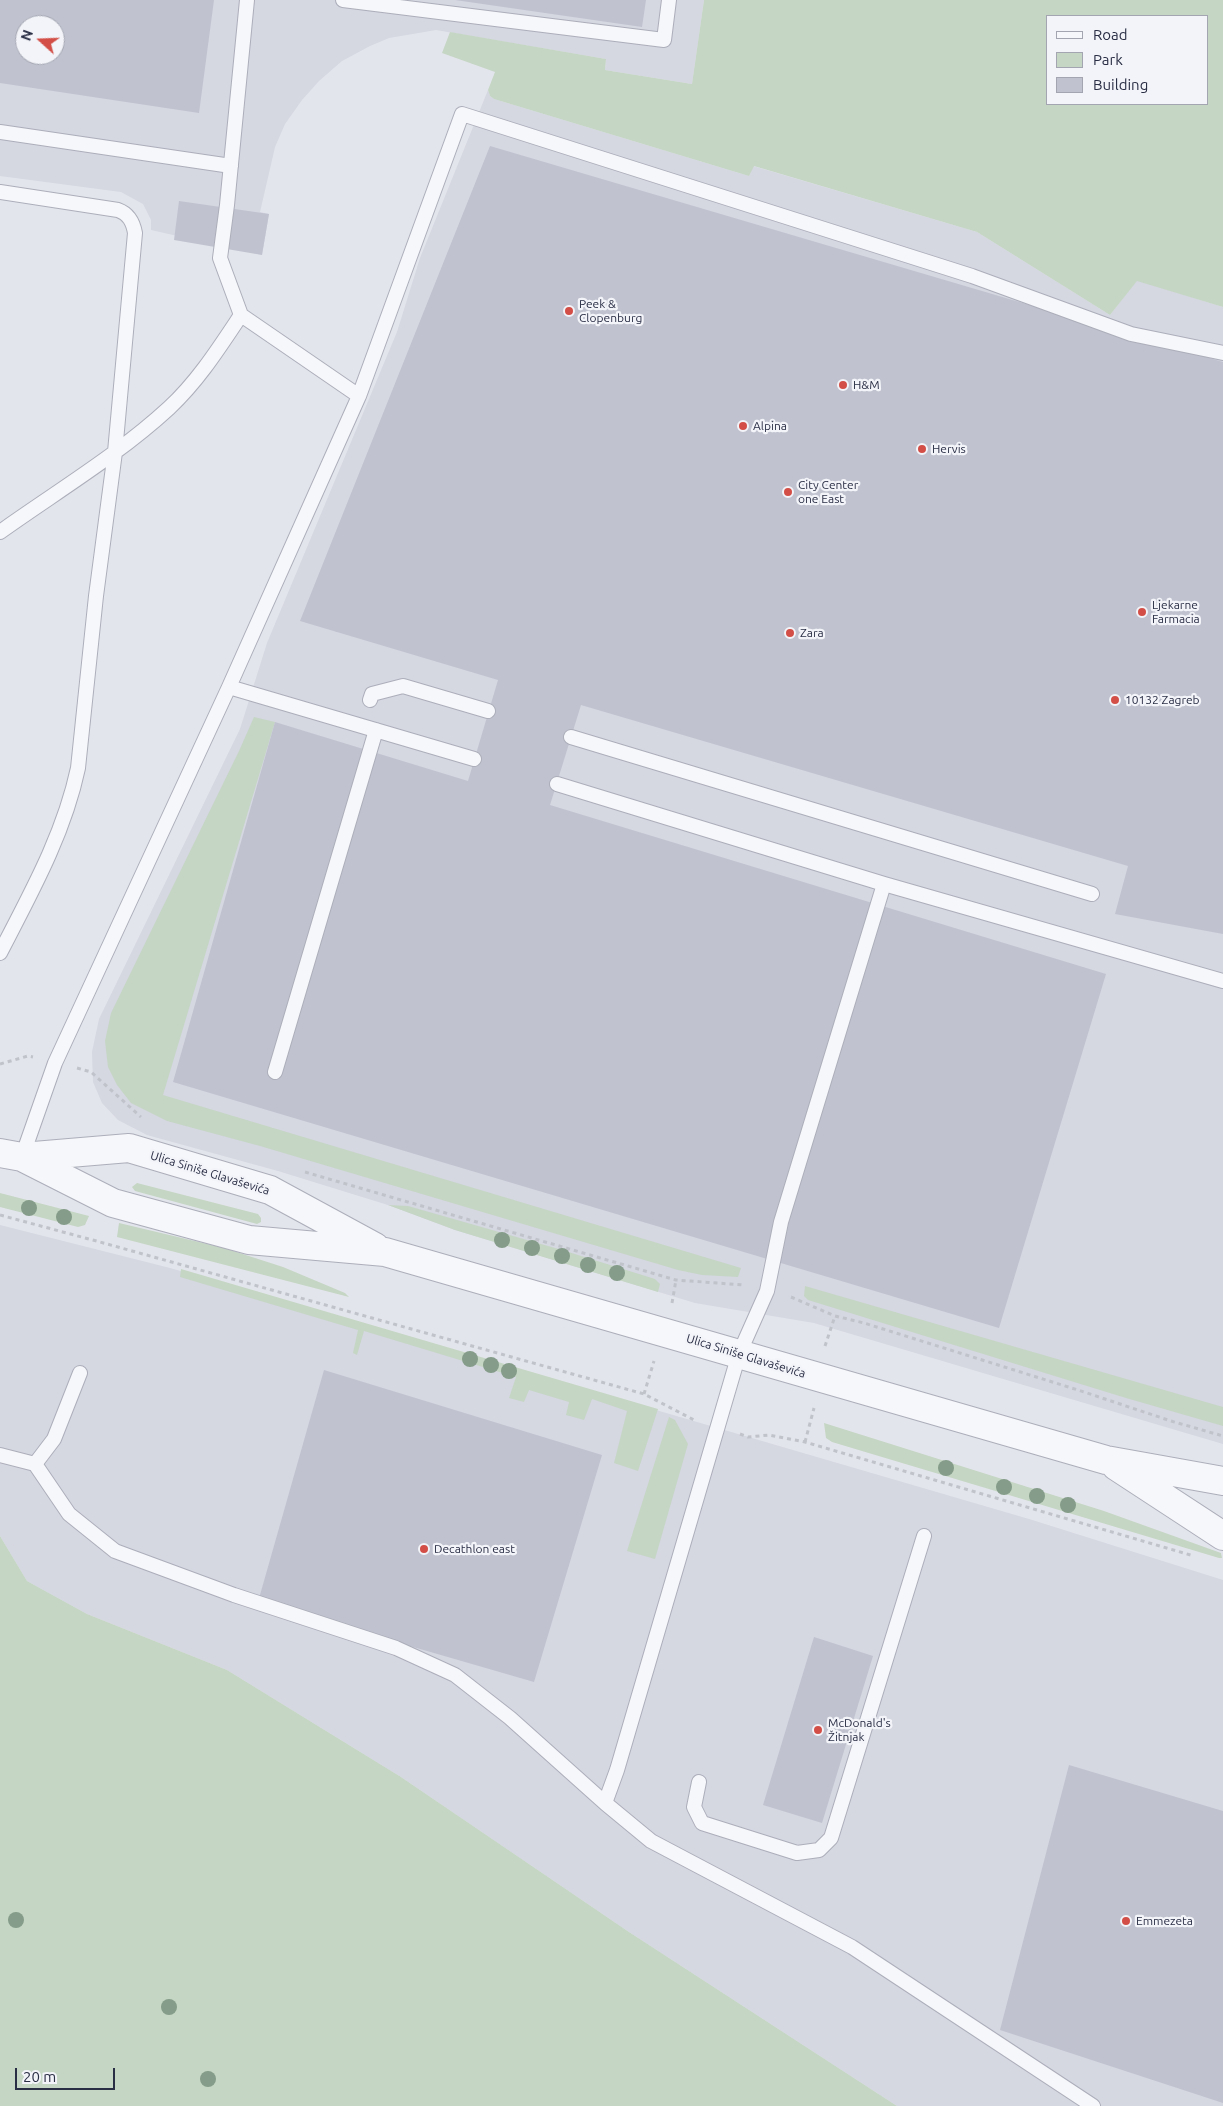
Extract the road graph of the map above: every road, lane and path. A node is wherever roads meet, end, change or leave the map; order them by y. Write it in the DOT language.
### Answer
graph roads {
  1 [pos="247,0"];
  2 [pos="343,0"];
  3 [pos="669,0"];
  4 [pos="0,132"];
  5 [pos="231,166"];
  6 [pos="0,192"];
  7 [pos="241,315"];
  8 [pos="1223,353"];
  9 [pos="359,396"];
  10 [pos="115,452"];
  11 [pos="0,532"];
  12 [pos="229,688"];
  13 [pos="370,700"];
  14 [pos="488,711"];
  15 [pos="376,730"];
  16 [pos="571,737"];
  17 [pos="474,759"];
  18 [pos="557,784"];
  19 [pos="884,884"];
  20 [pos="1092,894"];
  21 [pos="0,954"];
  22 [pos="1223,981"];
  23 [pos="28,1056"];
  24 [pos="0,1064"];
  25 [pos="91,1072"];
  26 [pos="275,1072"];
  27 [pos="147,1119"];
  28 [pos="11,1155"];
  29 [pos="299,1170"];
  30 [pos="0,1215"];
  31 [pos="385,1252"];
  32 [pos="743,1284"];
  33 [pos="793,1298"];
  34 [pos="739,1354"];
  35 [pos="80,1373"];
  36 [pos="693,1420"];
  37 [pos="810,1424"];
  38 [pos="1223,1436"];
  39 [pos="748,1437"];
  40 [pos="805,1442"];
  41 [pos="0,1455"];
  42 [pos="1106,1460"];
  43 [pos="35,1464"];
  44 [pos="1223,1481"];
  45 [pos="924,1536"];
  46 [pos="1223,1536"];
  47 [pos="1201,1558"];
  48 [pos="699,1782"];
  49 [pos="605,1803"];
  50 [pos="1093,2106"];
  1 -- 5 [label="lane"];
  2 -- 3 [label="lane"];
  4 -- 5 [label="lane"];
  5 -- 7 [label="lane"];
  6 -- 10 [label="lane"];
  7 -- 9 [label="lane"];
  7 -- 10 [label="lane"];
  8 -- 9 [label="lane"];
  9 -- 12 [label="lane"];
  10 -- 11 [label="lane"];
  10 -- 21 [label="lane"];
  12 -- 15 [label="lane"];
  12 -- 28 [label="lane"];
  13 -- 14 [label="lane"];
  15 -- 17 [label="lane"];
  15 -- 26 [label="lane"];
  16 -- 20 [label="lane"];
  18 -- 19 [label="lane"];
  19 -- 22 [label="lane"];
  19 -- 34 [label="lane"];
  23 -- 24 [label="path"];
  25 -- 27 [label="path"];
  28 -- 31 [label="street, Ulica Siniše Glavaševića"];
  28 -- 31 [label="street, Ulica Siniše Glavaševića"];
  29 -- 32 [label="path"];
  30 -- 36 [label="path"];
  31 -- 34 [label="street, Ulica Siniše Glavaševića"];
  33 -- 38 [label="path"];
  34 -- 42 [label="street, Ulica Siniše Glavaševića"];
  34 -- 49 [label="lane"];
  35 -- 43 [label="lane"];
  37 -- 40 [label="path"];
  39 -- 40 [label="path"];
  40 -- 47 [label="path"];
  41 -- 43 [label="lane"];
  42 -- 44 [label="street, Ulica Siniše Glavaševića"];
  42 -- 46 [label="street, Ulica Siniše Glavaševića"];
  43 -- 49 [label="lane"];
  45 -- 48 [label="lane"];
  49 -- 50 [label="lane"];
}
